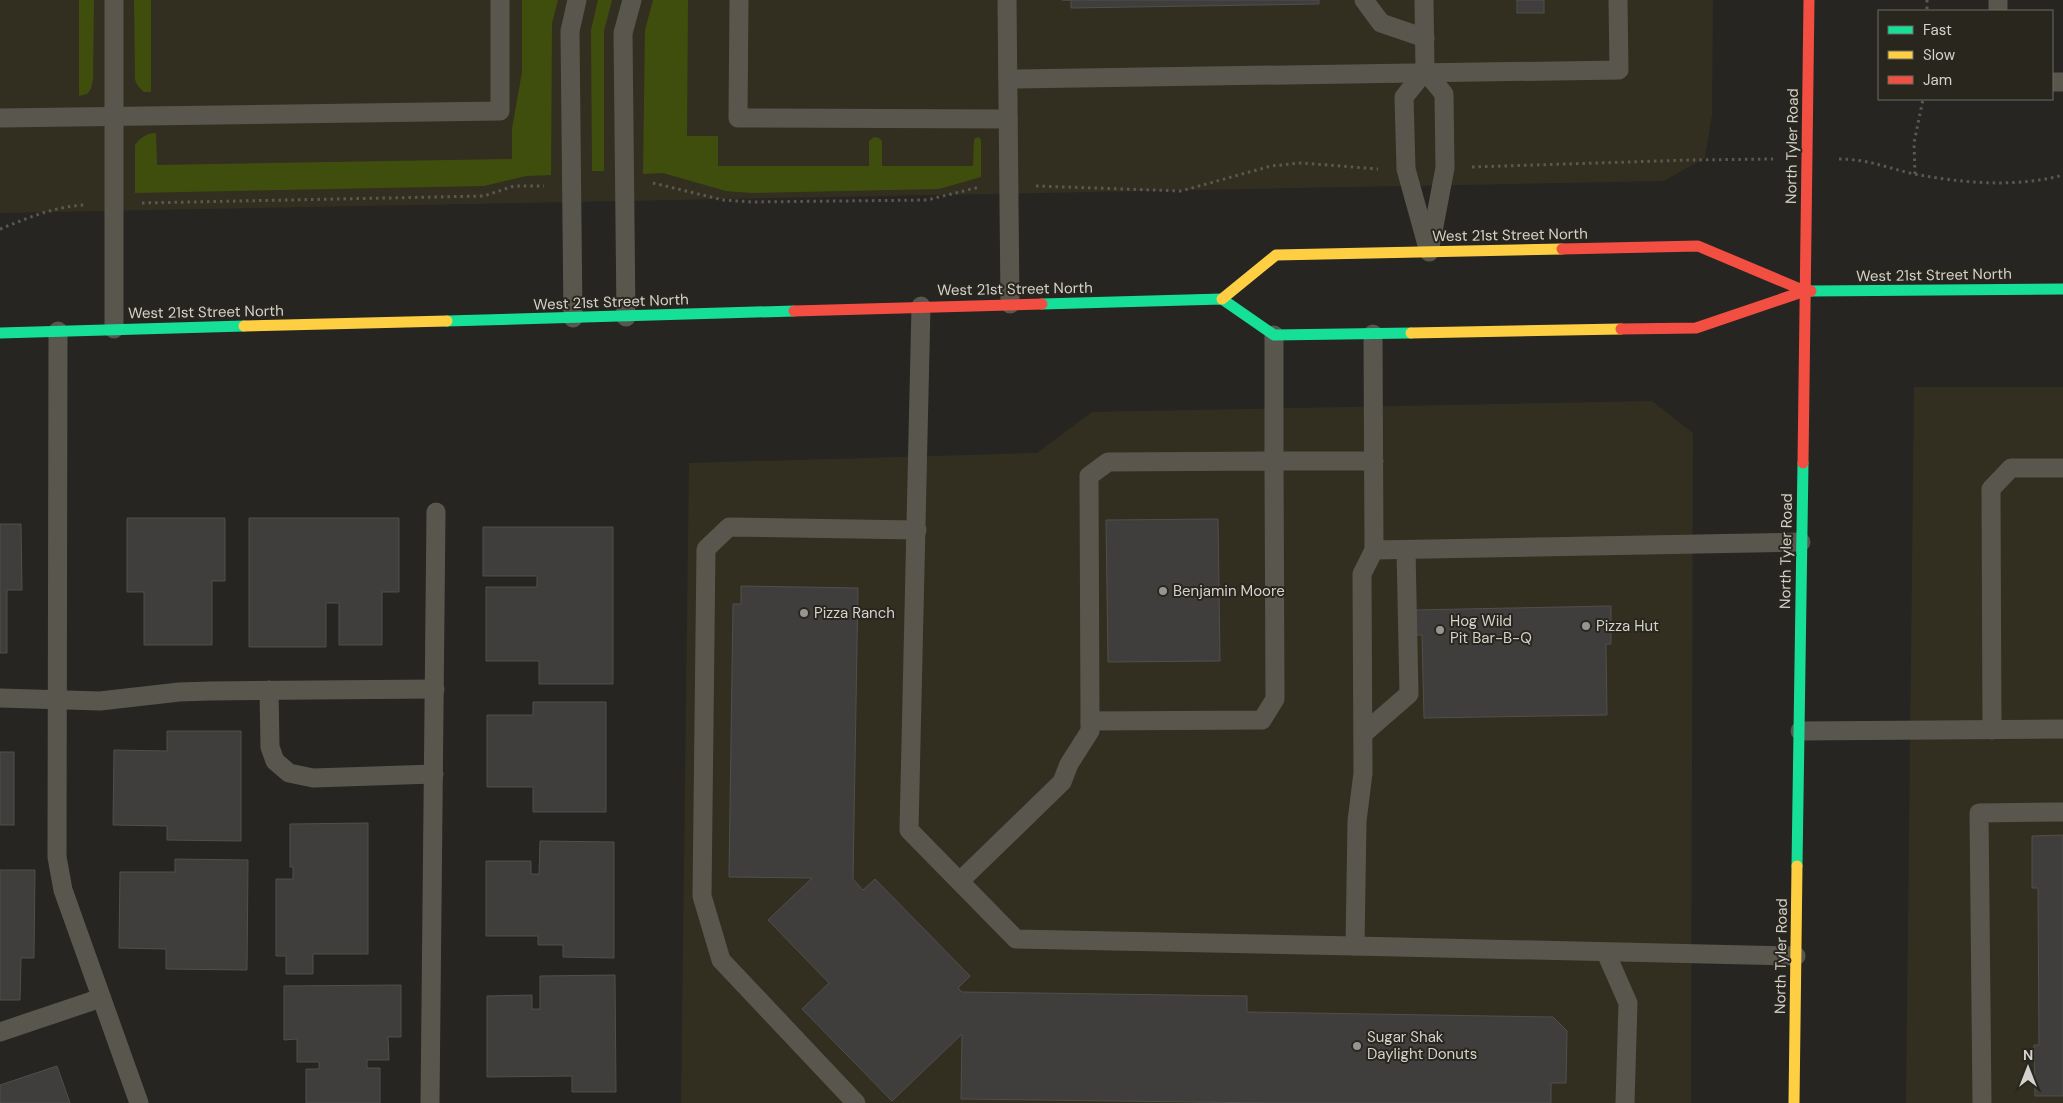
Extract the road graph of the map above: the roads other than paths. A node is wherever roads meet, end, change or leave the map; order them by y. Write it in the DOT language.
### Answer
graph roads {
  1 [pos="114,0"];
  2 [pos="500,0"];
  3 [pos="577,0"];
  4 [pos="632,0"];
  5 [pos="739,0"];
  6 [pos="1007,0"];
  7 [pos="1364,0"];
  8 [pos="1424,0"];
  9 [pos="1618,0"];
  10 [pos="1809,0"];
  11 [pos="1425,38"];
  12 [pos="1425,71"];
  13 [pos="1008,79"];
  14 [pos="114,117"];
  15 [pos="0,118"];
  16 [pos="1008,119"];
  17 [pos="1429,252"];
  18 [pos="2063,289"];
  19 [pos="1805,291"];
  20 [pos="1222,299"];
  21 [pos="1010,304"];
  22 [pos="921,306"];
  23 [pos="626,317"];
  24 [pos="573,318"];
  25 [pos="114,329"];
  26 [pos="58,331"];
  27 [pos="0,333"];
  28 [pos="1373,334"];
  29 [pos="1274,335"];
  30 [pos="1274,461"];
  31 [pos="1374,461"];
  32 [pos="2063,468"];
  33 [pos="436,512"];
  34 [pos="917,530"];
  35 [pos="1801,542"];
  36 [pos="1374,550"];
  37 [pos="1406,550"];
  38 [pos="435,689"];
  39 [pos="269,690"];
  40 [pos="0,698"];
  41 [pos="57,699"];
  42 [pos="1090,720"];
  43 [pos="2063,729"];
  44 [pos="1992,730"];
  45 [pos="1800,732"];
  46 [pos="1363,734"];
  47 [pos="434,774"];
  48 [pos="2063,812"];
  49 [pos="960,881"];
  50 [pos="1355,946"];
  51 [pos="1606,952"];
  52 [pos="1796,956"];
  53 [pos="101,998"];
  54 [pos="0,1032"];
  55 [pos="139,1103"];
  56 [pos="430,1103"];
  57 [pos="856,1103"];
  58 [pos="1625,1103"];
  59 [pos="1794,1103"];
  60 [pos="1982,1103"];
  1 -- 14 [label="lane"];
  2 -- 14 [label="lane"];
  3 -- 24 [label="lane"];
  4 -- 23 [label="lane"];
  5 -- 16 [label="lane"];
  6 -- 13 [label="lane"];
  7 -- 11 [label="lane"];
  8 -- 11 [label="lane"];
  9 -- 12 [label="lane"];
  10 -- 19 [label="main road, North Tyler Road"];
  11 -- 12 [label="lane"];
  12 -- 13 [label="lane"];
  12 -- 17 [label="lane"];
  12 -- 17 [label="lane"];
  13 -- 16 [label="lane"];
  14 -- 15 [label="lane"];
  14 -- 25 [label="lane"];
  16 -- 21 [label="lane"];
  17 -- 19 [label="main road, West 21st Street North"];
  17 -- 20 [label="main road, West 21st Street North"];
  18 -- 19 [label="main road, West 21st Street North"];
  19 -- 28 [label="main road, West 21st Street North"];
  19 -- 35 [label="main road, North Tyler Road"];
  20 -- 21 [label="main road, West 21st Street North"];
  20 -- 29 [label="main road"];
  21 -- 22 [label="main road, West 21st Street North"];
  22 -- 23 [label="main road, West 21st Street North"];
  22 -- 34 [label="lane"];
  23 -- 24 [label="main road, West 21st Street North"];
  24 -- 25 [label="main road, West 21st Street North"];
  25 -- 26 [label="main road, West 21st Street North"];
  26 -- 27 [label="main road, West 21st Street North"];
  26 -- 41 [label="lane"];
  28 -- 29 [label="main road, West 21st Street North"];
  28 -- 31 [label="lane"];
  29 -- 30 [label="lane"];
  30 -- 31 [label="lane"];
  30 -- 42 [label="lane"];
  30 -- 42 [label="lane"];
  31 -- 36 [label="lane"];
  32 -- 44 [label="lane"];
  33 -- 38 [label="lane"];
  34 -- 49 [label="lane"];
  34 -- 57 [label="lane"];
  35 -- 37 [label="lane"];
  35 -- 45 [label="main road, North Tyler Road"];
  36 -- 37 [label="lane"];
  36 -- 46 [label="lane"];
  37 -- 46 [label="lane"];
  38 -- 39 [label="lane"];
  38 -- 47 [label="lane"];
  39 -- 41 [label="lane"];
  39 -- 47 [label="lane"];
  40 -- 41 [label="lane"];
  41 -- 53 [label="lane"];
  42 -- 49 [label="lane"];
  43 -- 44 [label="lane"];
  44 -- 45 [label="lane"];
  45 -- 52 [label="main road, North Tyler Road"];
  46 -- 50 [label="lane"];
  47 -- 56 [label="lane"];
  48 -- 60 [label="lane"];
  49 -- 50 [label="lane"];
  50 -- 51 [label="lane"];
  51 -- 52 [label="lane"];
  51 -- 58 [label="lane"];
  52 -- 59 [label="main road, North Tyler Road"];
  53 -- 54 [label="lane"];
  53 -- 55 [label="lane"];
}
